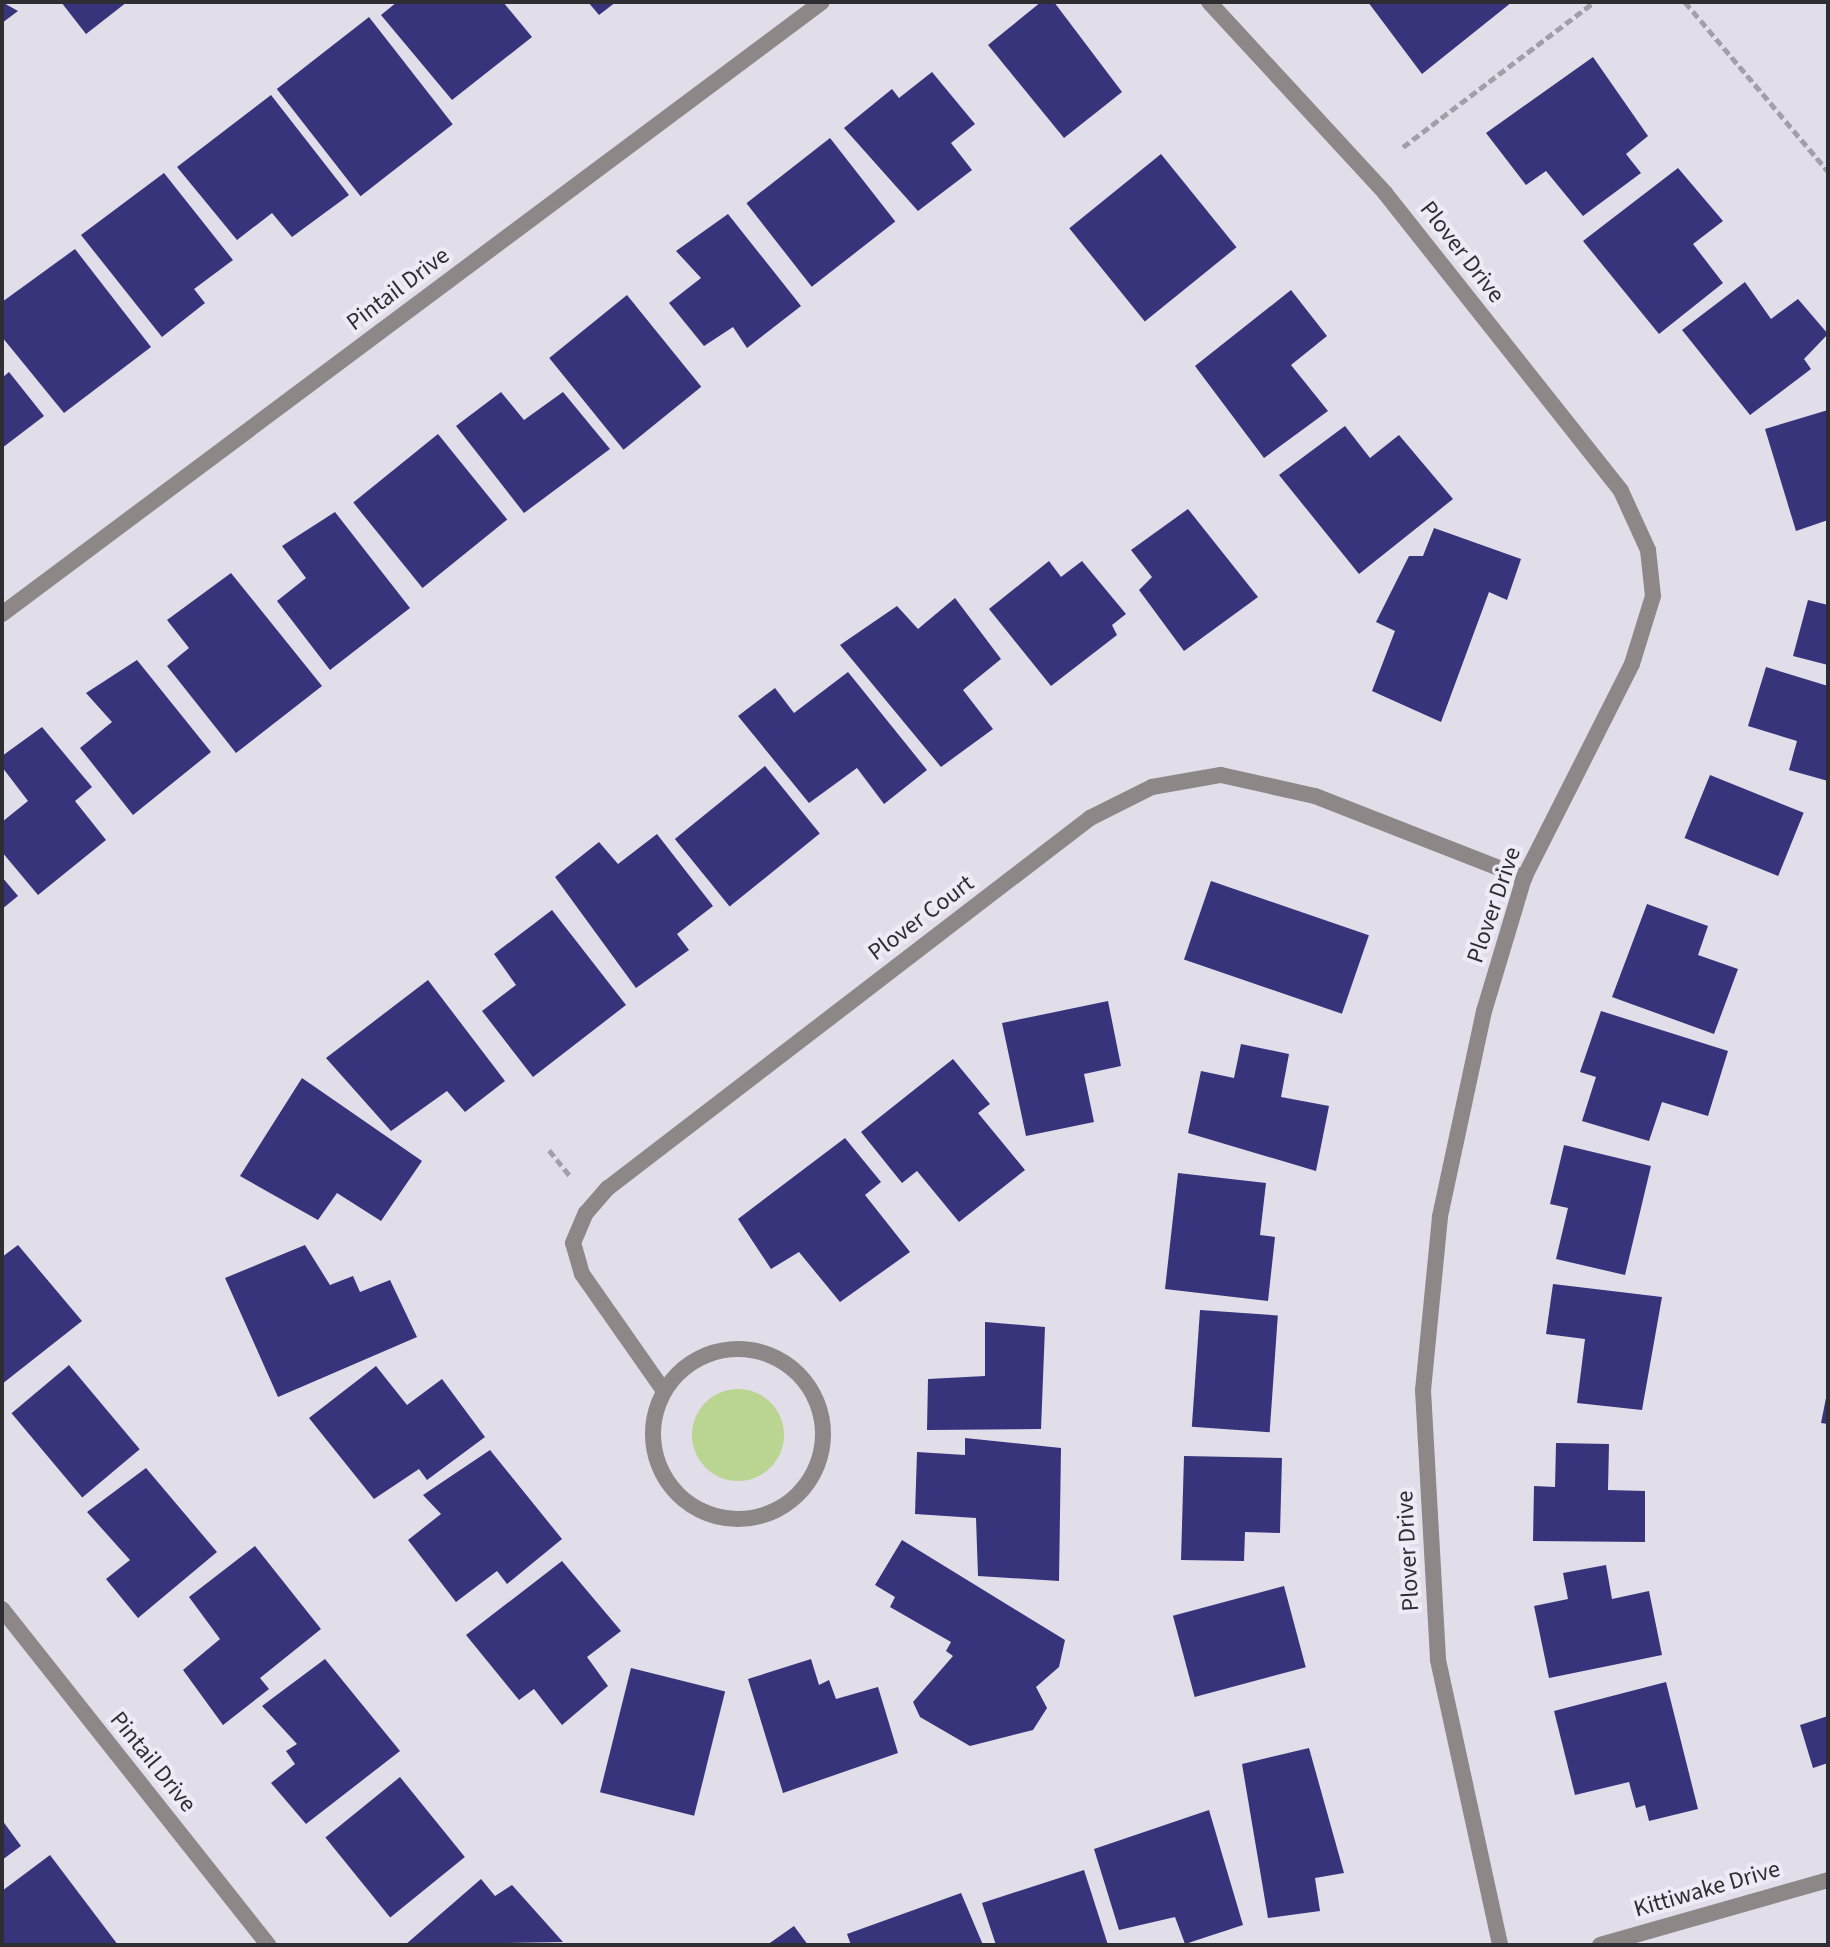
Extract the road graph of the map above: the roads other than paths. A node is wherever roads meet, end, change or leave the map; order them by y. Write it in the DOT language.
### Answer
graph roads {
  1 [pos="822,2"];
  2 [pos="1209,2"];
  3 [pos="2,614"];
  4 [pos="1524,878"];
  5 [pos="664,1391"];
  6 [pos="2,1609"];
  7 [pos="1828,1880"];
  8 [pos="268,1945"];
  9 [pos="1500,1945"];
  10 [pos="1600,1945"];
  1 -- 3 [label="street, Pintail Drive"];
  2 -- 4 [label="street, Plover Drive"];
  4 -- 5 [label="street, Plover Court"];
  4 -- 9 [label="street, Plover Drive"];
  5 -- 5 [label="street"];
  6 -- 8 [label="street, Pintail Drive"];
  7 -- 10 [label="street, Kittiwake Drive"];
}
